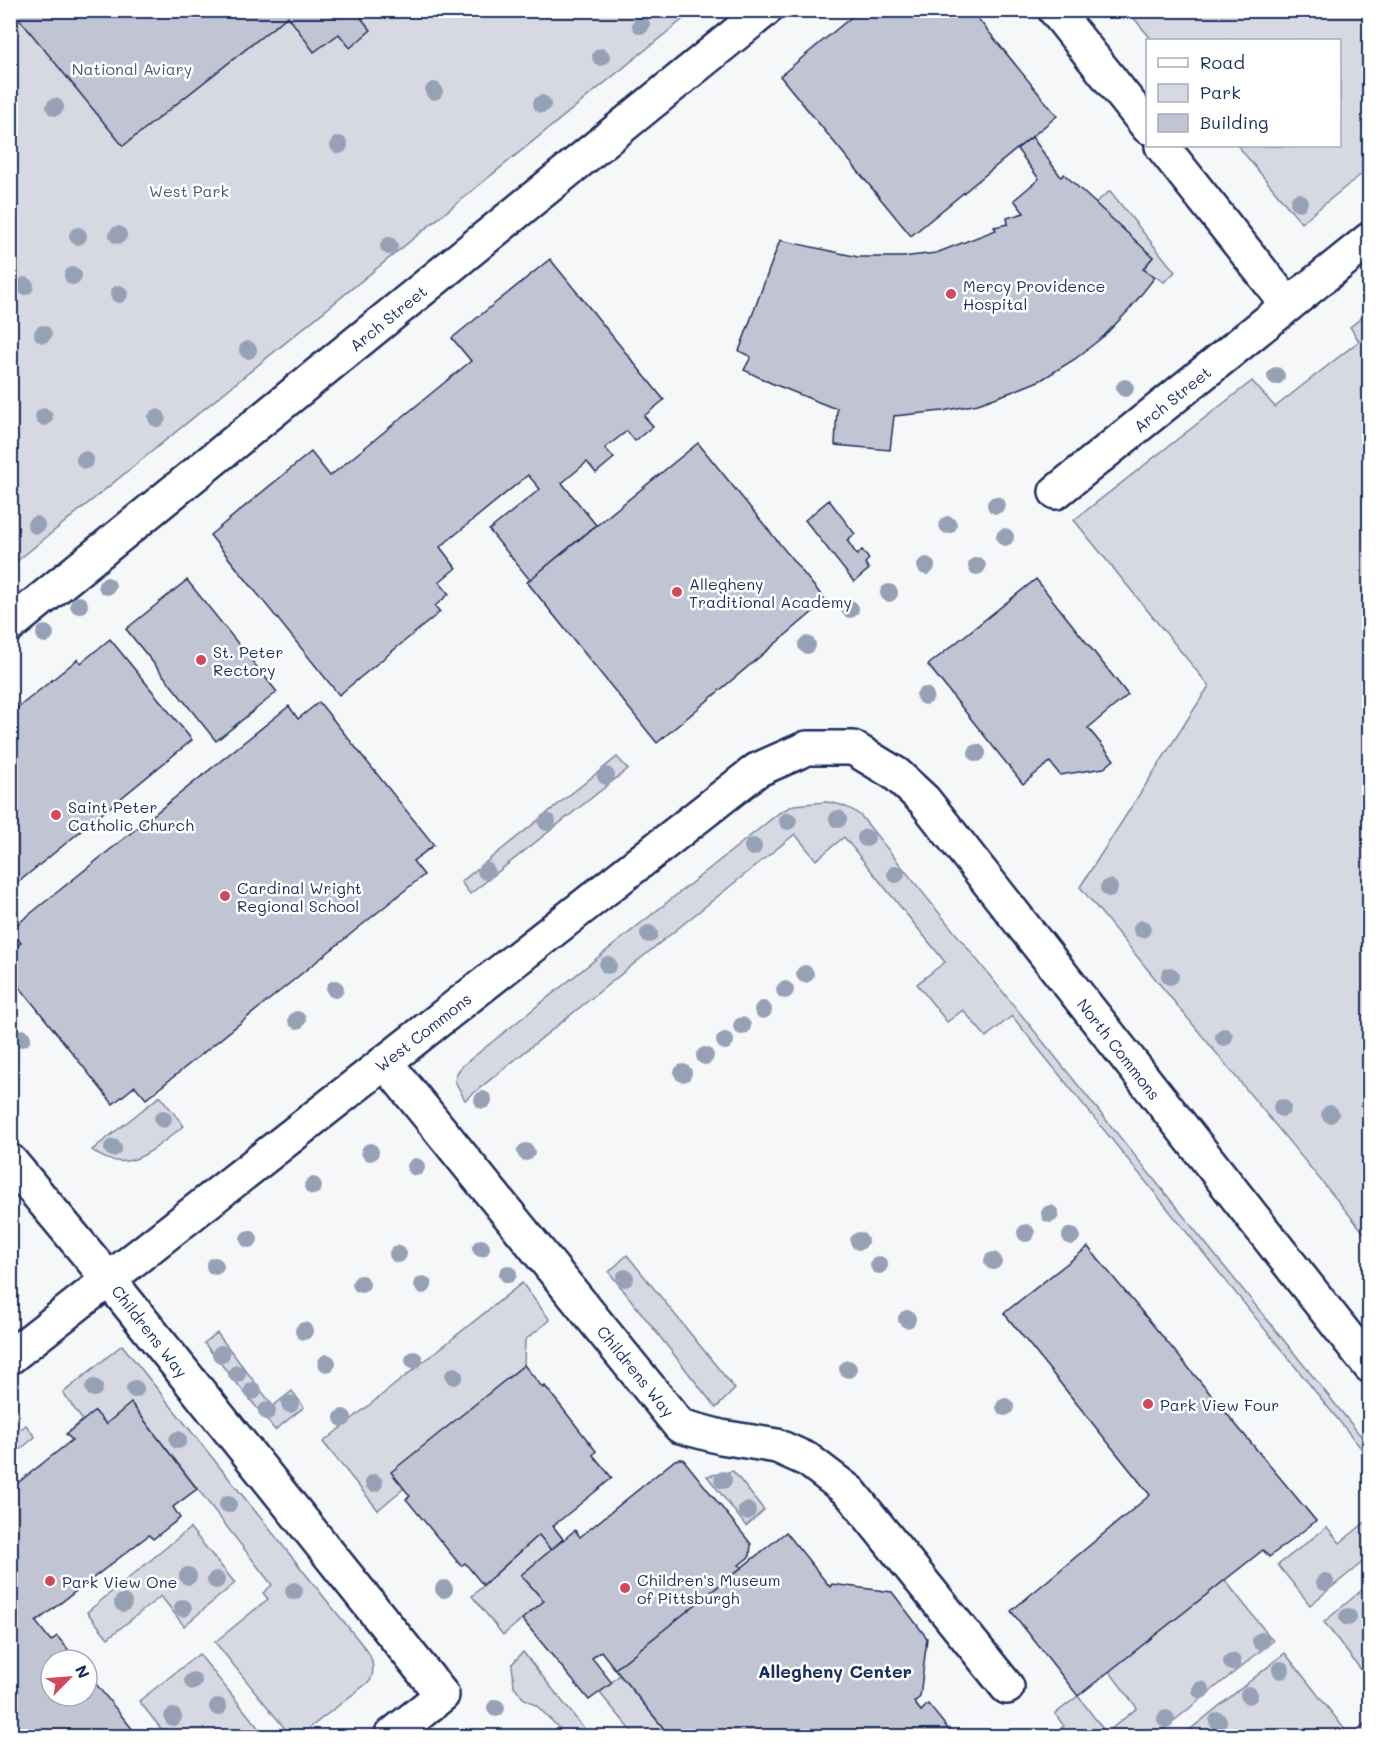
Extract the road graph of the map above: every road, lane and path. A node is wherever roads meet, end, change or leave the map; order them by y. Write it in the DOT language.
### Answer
graph roads {
  1 [pos="765,10"];
  2 [pos="1055,10"];
  3 [pos="1146,124"];
  4 [pos="1163,147"];
  5 [pos="1370,239"];
  6 [pos="1288,305"];
  7 [pos="1056,492"];
  8 [pos="10,625"];
  9 [pos="853,748"];
  10 [pos="385,1062"];
  11 [pos="10,1161"];
  12 [pos="110,1281"];
  13 [pos="10,1358"];
  14 [pos="1370,1366"];
  15 [pos="1007,1687"];
  16 [pos="391,1737"];
  1 -- 8 [label="street, Arch Street"];
  2 -- 3 [label="street"];
  4 -- 6 [label="street"];
  5 -- 6 [label="street, Arch Street"];
  6 -- 7 [label="street, Arch Street"];
  9 -- 10 [label="street, West Commons"];
  9 -- 14 [label="street, North Commons"];
  10 -- 12 [label="street, West Commons"];
  10 -- 15 [label="street, Childrens Way"];
  11 -- 12 [label="street"];
  12 -- 13 [label="street, West Commons"];
  12 -- 16 [label="street, Childrens Way"];
}
